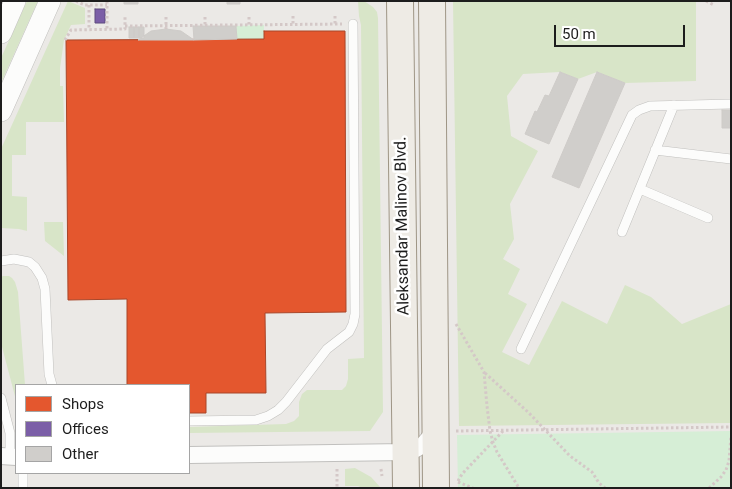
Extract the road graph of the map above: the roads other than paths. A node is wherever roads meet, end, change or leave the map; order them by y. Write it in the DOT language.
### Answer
graph roads {
  1 [pos="15,1"];
  2 [pos="50,1"];
  3 [pos="432,1"];
  4 [pos="398,7"];
  5 [pos="353,24"];
  6 [pos="1,32"];
  7 [pos="731,104"];
  8 [pos="674,105"];
  9 [pos="1,111"];
  10 [pos="655,150"];
  11 [pos="731,159"];
  12 [pos="640,188"];
  13 [pos="708,218"];
  14 [pos="622,232"];
  15 [pos="1,261"];
  16 [pos="521,349"];
  17 [pos="52,384"];
  18 [pos="1,398"];
  19 [pos="190,421"];
  20 [pos="444,428"];
  21 [pos="406,452"];
  22 [pos="190,455"];
  23 [pos="9,457"];
  24 [pos="23,474"];
  25 [pos="449,484"];
  26 [pos="23,488"];
  27 [pos="406,488"];
  1 -- 6 [label="street"];
  2 -- 9 [label="street"];
  3 -- 20 [label="main road, Aleksandar Malinov Blvd."];
  4 -- 21 [label="main road, Aleksandar Malinov Blvd."];
  5 -- 19 [label="lane"];
  7 -- 8 [label="lane"];
  8 -- 10 [label="lane"];
  8 -- 16 [label="lane"];
  10 -- 11 [label="lane"];
  10 -- 12 [label="lane"];
  12 -- 13 [label="lane"];
  12 -- 14 [label="lane"];
  15 -- 17 [label="lane"];
  18 -- 23 [label="lane"];
  20 -- 21 [label="street"];
  20 -- 25 [label="main road, Aleksandar Malinov Blvd."];
  21 -- 22 [label="street"];
  21 -- 27 [label="main road, Aleksandar Malinov Blvd."];
  24 -- 26 [label="lane"];
}
